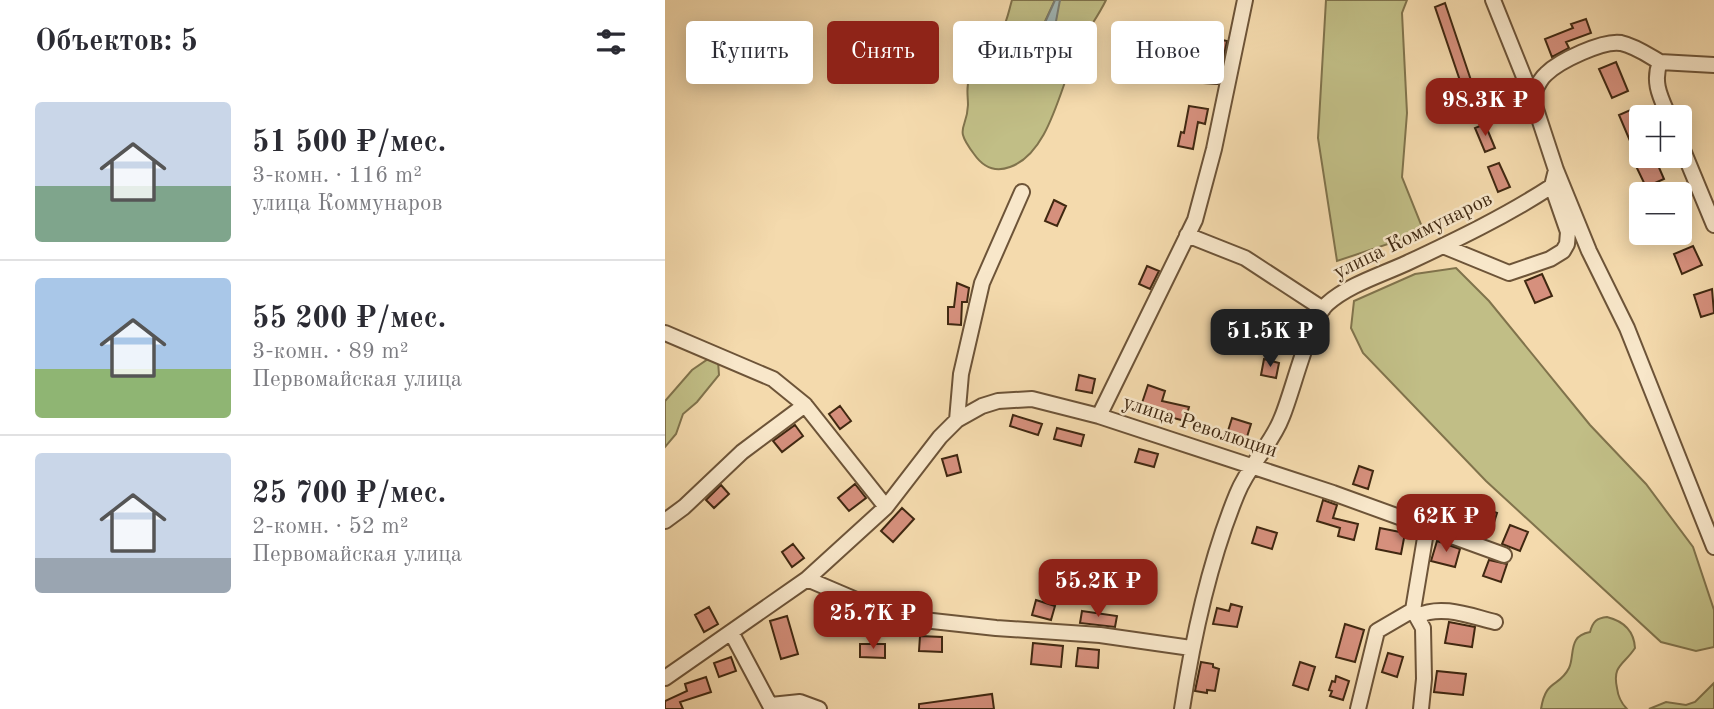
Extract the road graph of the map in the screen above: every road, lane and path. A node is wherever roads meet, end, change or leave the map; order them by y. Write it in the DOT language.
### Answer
graph roads {
  1 [pos="1245,0"];
  2 [pos="1493,0"];
  3 [pos="1660,62"];
  4 [pos="1714,65"];
  5 [pos="1532,97"];
  6 [pos="1664,105"];
  7 [pos="1690,168"];
  8 [pos="1556,170"];
  9 [pos="1552,186"];
  10 [pos="1022,192"];
  11 [pos="1714,225"];
  12 [pos="1187,235"];
  13 [pos="1443,246"];
  14 [pos="1323,309"];
  15 [pos="665,333"];
  16 [pos="805,405"];
  17 [pos="1099,416"];
  18 [pos="957,420"];
  19 [pos="1249,466"];
  20 [pos="885,508"];
  21 [pos="665,521"];
  22 [pos="1427,526"];
  23 [pos="1714,547"];
  24 [pos="1504,555"];
  25 [pos="807,579"];
  26 [pos="1415,613"];
  27 [pos="1495,622"];
  28 [pos="731,632"];
  29 [pos="1191,648"];
  30 [pos="665,678"];
  31 [pos="771,707"];
  32 [pos="819,709"];
  33 [pos="1182,709"];
  34 [pos="1358,709"];
  35 [pos="1421,709"];
  1 -- 12 [label="street"];
  2 -- 5 [label="street"];
  3 -- 4 [label="street"];
  3 -- 5 [label="street"];
  3 -- 6 [label="street"];
  5 -- 8 [label="street"];
  7 -- 11 [label="street"];
  8 -- 9 [label="street"];
  8 -- 23 [label="street"];
  9 -- 13 [label="street, улица Коммунаров"];
  9 -- 13 [label="street"];
  10 -- 18 [label="street"];
  12 -- 14 [label="street"];
  12 -- 17 [label="street"];
  13 -- 14 [label="street, улица Коммунаров"];
  14 -- 19 [label="street, улица Коммунаров"];
  15 -- 16 [label="street"];
  16 -- 20 [label="street"];
  16 -- 21 [label="street"];
  17 -- 18 [label="street, улица Революции"];
  17 -- 19 [label="street, улица Революции"];
  18 -- 20 [label="street, улица Революции"];
  19 -- 22 [label="street, улица Революции"];
  19 -- 29 [label="street, улица Коммунаров"];
  20 -- 25 [label="street, улица Революции"];
  22 -- 24 [label="street, улица Революции"];
  22 -- 26 [label="street"];
  25 -- 28 [label="street, улица Революции"];
  25 -- 29 [label="street"];
  26 -- 27 [label="street"];
  26 -- 34 [label="street"];
  26 -- 35 [label="street"];
  28 -- 30 [label="street, улица Революции"];
  28 -- 31 [label="street"];
  29 -- 33 [label="street, улица Коммунаров"];
  31 -- 32 [label="street"];
}
